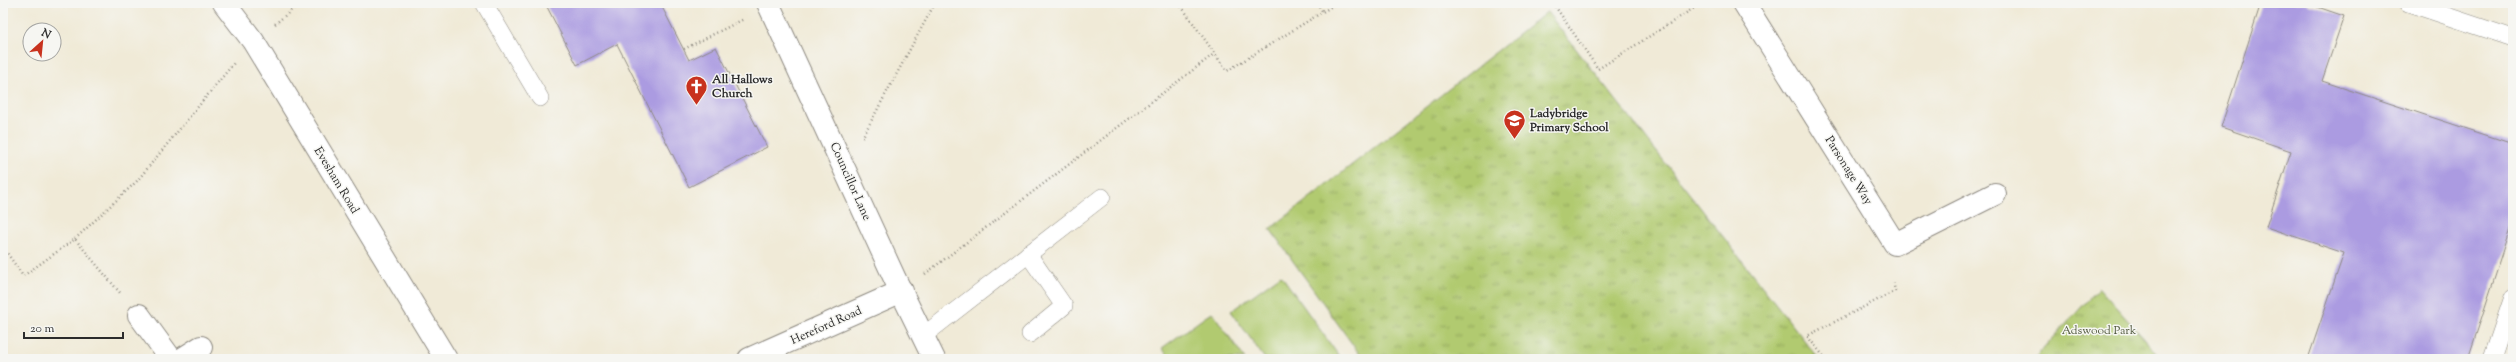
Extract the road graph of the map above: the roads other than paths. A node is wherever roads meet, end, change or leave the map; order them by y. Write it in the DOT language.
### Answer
graph roads {
  1 [pos="224,3"];
  2 [pos="484,3"];
  3 [pos="1744,3"];
  4 [pos="2408,3"];
  5 [pos="769,5"];
  6 [pos="2513,38"];
  7 [pos="540,98"];
  8 [pos="1995,194"];
  9 [pos="1102,197"];
  10 [pos="1028,254"];
  11 [pos="902,291"];
  12 [pos="2513,297"];
  13 [pos="139,316"];
  14 [pos="1030,334"];
  15 [pos="923,336"];
  16 [pos="201,347"];
  17 [pos="171,359"];
  18 [pos="182,359"];
  19 [pos="446,359"];
  20 [pos="749,359"];
  21 [pos="934,359"];
  22 [pos="2492,359"];
  1 -- 19 [label="street, Evesham Road"];
  2 -- 7 [label="lane"];
  3 -- 8 [label="street, Parsonage Way"];
  4 -- 6 [label="lane"];
  5 -- 11 [label="street, Councillor Lane"];
  9 -- 10 [label="lane"];
  10 -- 14 [label="lane"];
  10 -- 15 [label="lane"];
  11 -- 15 [label="street, Councillor Lane"];
  11 -- 20 [label="street, Hereford Road"];
  12 -- 22 [label="lane"];
  13 -- 17 [label="street"];
  15 -- 21 [label="street, Councillor Lane"];
  16 -- 18 [label="street"];
}
